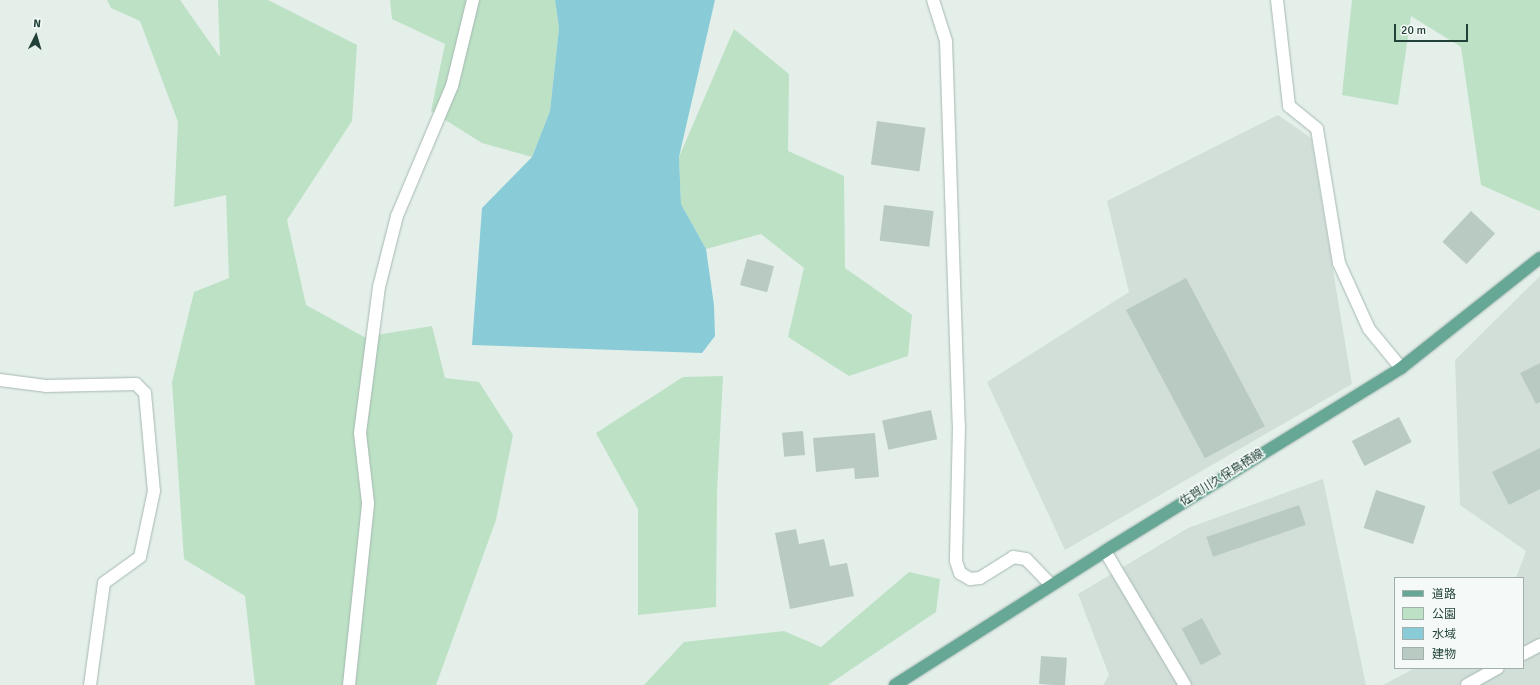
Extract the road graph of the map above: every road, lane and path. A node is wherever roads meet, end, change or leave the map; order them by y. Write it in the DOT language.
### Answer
graph roads {
  1 [pos="473,0"];
  2 [pos="933,0"];
  3 [pos="1277,0"];
  4 [pos="1540,258"];
  5 [pos="1401,368"];
  6 [pos="0,380"];
  7 [pos="1105,551"];
  8 [pos="1051,585"];
  9 [pos="1540,645"];
  10 [pos="1524,653"];
  11 [pos="1496,669"];
  12 [pos="90,685"];
  13 [pos="349,685"];
  14 [pos="895,685"];
  15 [pos="1185,685"];
  16 [pos="1467,685"];
  1 -- 13 [label="street"];
  2 -- 8 [label="street"];
  3 -- 5 [label="street"];
  4 -- 5 [label="main road, 佐賀川久保鳥栖線"];
  5 -- 7 [label="main road, 佐賀川久保鳥栖線"];
  6 -- 12 [label="street"];
  7 -- 8 [label="main road, 佐賀川久保鳥栖線"];
  7 -- 15 [label="street"];
  8 -- 14 [label="main road, 佐賀川久保鳥栖線"];
  9 -- 10 [label="street"];
  11 -- 16 [label="street"];
}
